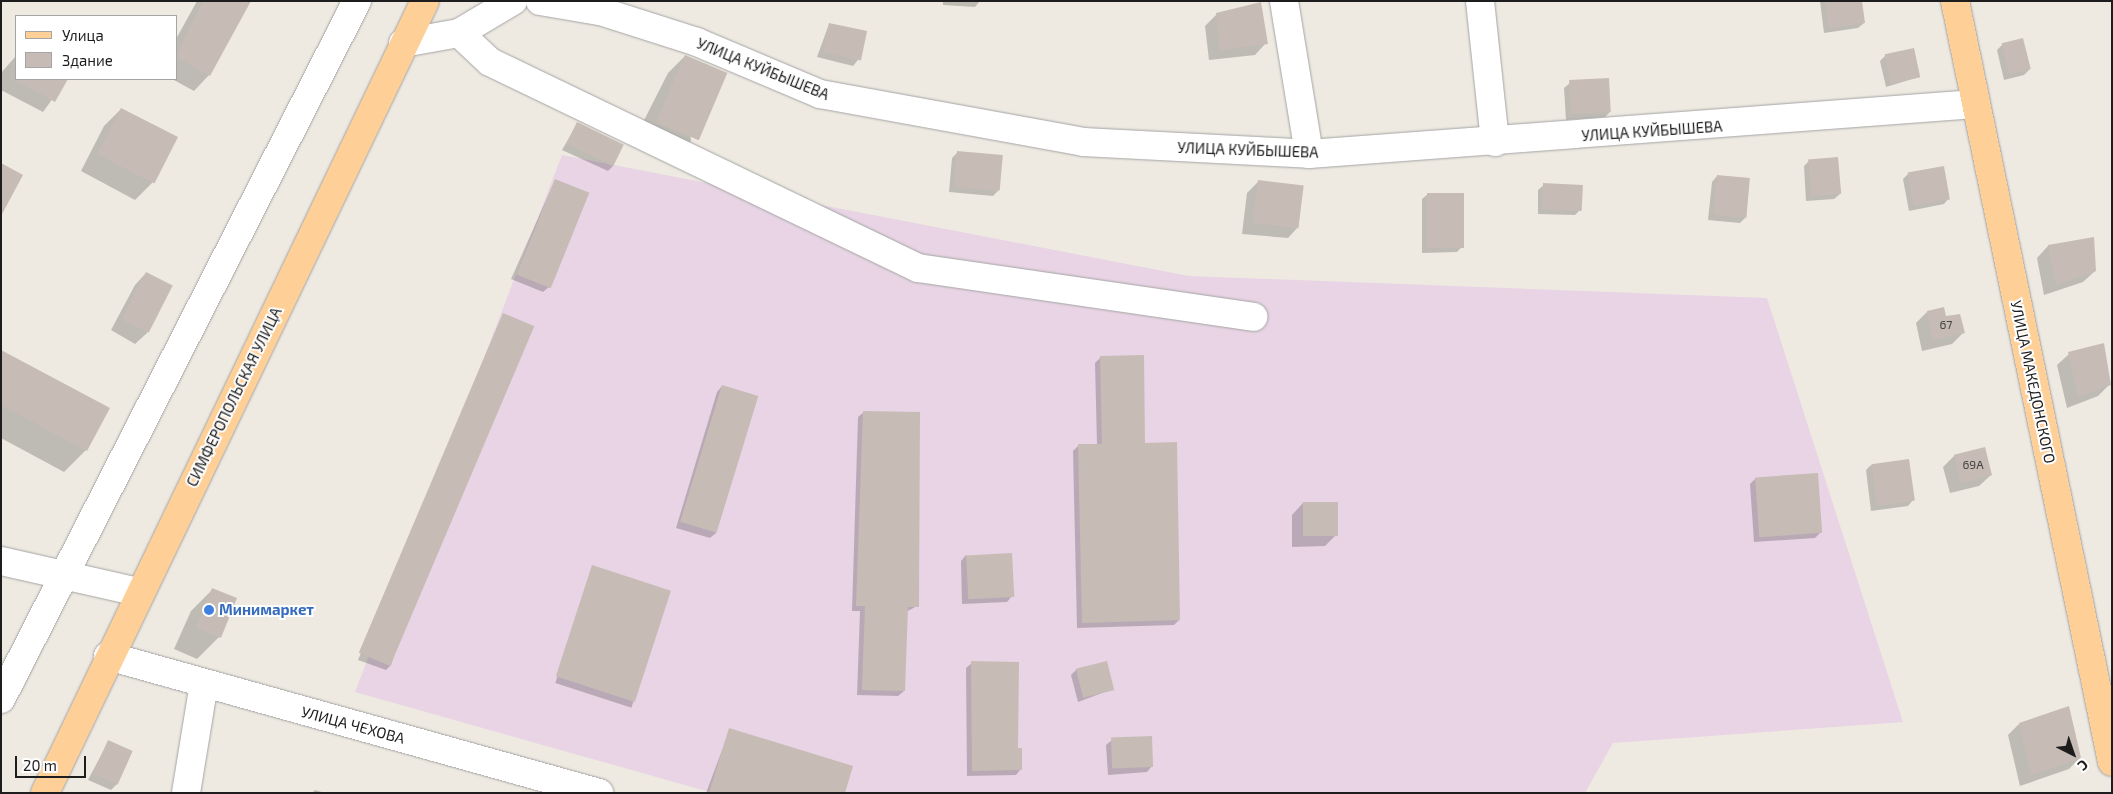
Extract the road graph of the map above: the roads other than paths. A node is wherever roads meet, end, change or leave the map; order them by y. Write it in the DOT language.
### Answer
graph roads {
  1 [pos="357,1"];
  2 [pos="425,1"];
  3 [pos="540,1"];
  4 [pos="1284,1"];
  5 [pos="1480,1"];
  6 [pos="1955,1"];
  7 [pos="503,5"];
  8 [pos="459,33"];
  9 [pos="403,43"];
  10 [pos="1975,104"];
  11 [pos="1495,142"];
  12 [pos="1308,154"];
  13 [pos="1253,317"];
  14 [pos="1,561"];
  15 [pos="66,574"];
  16 [pos="139,592"];
  17 [pos="108,656"];
  18 [pos="204,683"];
  19 [pos="1,699"];
  20 [pos="2112,762"];
  21 [pos="45,793"];
  22 [pos="186,793"];
  23 [pos="599,793"];
  1 -- 15 [label="street"];
  2 -- 9 [label="main road, СИМФЕРОПОЛЬСКАЯ УЛИЦА"];
  3 -- 12 [label="street, УЛИЦА КУЙБЫШЕВА"];
  4 -- 12 [label="street"];
  5 -- 11 [label="street"];
  6 -- 10 [label="main road, УЛИЦА МАКЕДОНСКОГО"];
  7 -- 8 [label="street"];
  8 -- 9 [label="street"];
  8 -- 13 [label="street"];
  9 -- 16 [label="main road, СИМФЕРОПОЛЬСКАЯ УЛИЦА"];
  10 -- 11 [label="street, УЛИЦА КУЙБЫШЕВА"];
  10 -- 20 [label="main road, УЛИЦА МАКЕДОНСКОГО"];
  11 -- 12 [label="street, УЛИЦА КУЙБЫШЕВА"];
  14 -- 15 [label="street"];
  15 -- 16 [label="street"];
  15 -- 19 [label="street"];
  16 -- 17 [label="main road, СИМФЕРОПОЛЬСКАЯ УЛИЦА"];
  17 -- 18 [label="street, УЛИЦА ЧЕХОВА"];
  17 -- 21 [label="main road, СИМФЕРОПОЛЬСКАЯ УЛИЦА"];
  18 -- 22 [label="street"];
  18 -- 23 [label="street, УЛИЦА ЧЕХОВА"];
}
